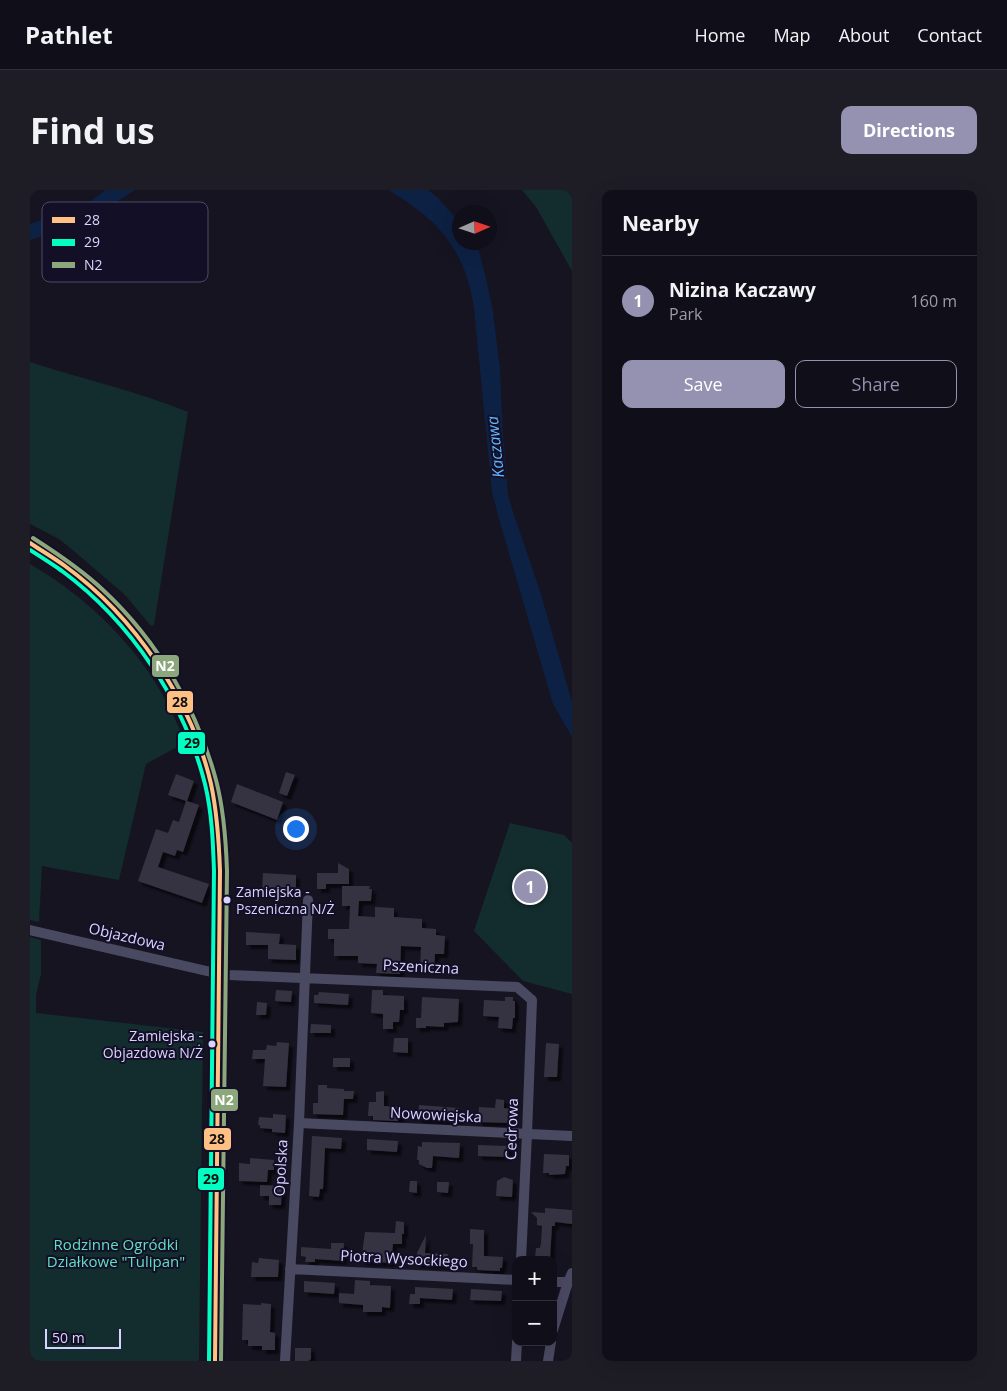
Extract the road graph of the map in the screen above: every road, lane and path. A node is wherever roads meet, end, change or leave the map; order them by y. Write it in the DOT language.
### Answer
graph roads {
  1 [pos="30,543"];
  2 [pos="308,900"];
  3 [pos="30,930"];
  4 [pos="218,973"];
  5 [pos="304,977"];
  6 [pos="532,1000"];
  7 [pos="299,1122"];
  8 [pos="527,1134"];
  9 [pos="572,1136"];
  10 [pos="521,1256"];
  11 [pos="290,1269"];
  12 [pos="570,1279"];
  13 [pos="512,1280"];
  14 [pos="557,1281"];
  15 [pos="557,1318"];
  16 [pos="517,1346"];
  17 [pos="550,1346"];
  18 [pos="215,1361"];
  19 [pos="285,1361"];
  20 [pos="516,1361"];
  21 [pos="548,1361"];
  1 -- 4 [label="street"];
  2 -- 5 [label="street"];
  3 -- 4 [label="street, Objazdowa"];
  4 -- 5 [label="street, Pszeniczna"];
  4 -- 18 [label="street"];
  5 -- 6 [label="street, Pszeniczna"];
  5 -- 7 [label="street, Opolska"];
  6 -- 8 [label="street, Cedrowa"];
  7 -- 8 [label="street, Nowowiejska"];
  7 -- 11 [label="street, Opolska"];
  8 -- 9 [label="street, Nowowiejska"];
  8 -- 10 [label="street, Cedrowa"];
  11 -- 13 [label="street, Piotra Wysockiego"];
  11 -- 19 [label="street, Opolska"];
  12 -- 14 [label="street"];
  12 -- 15 [label="street"];
  16 -- 20 [label="street"];
  17 -- 21 [label="street"];
}
